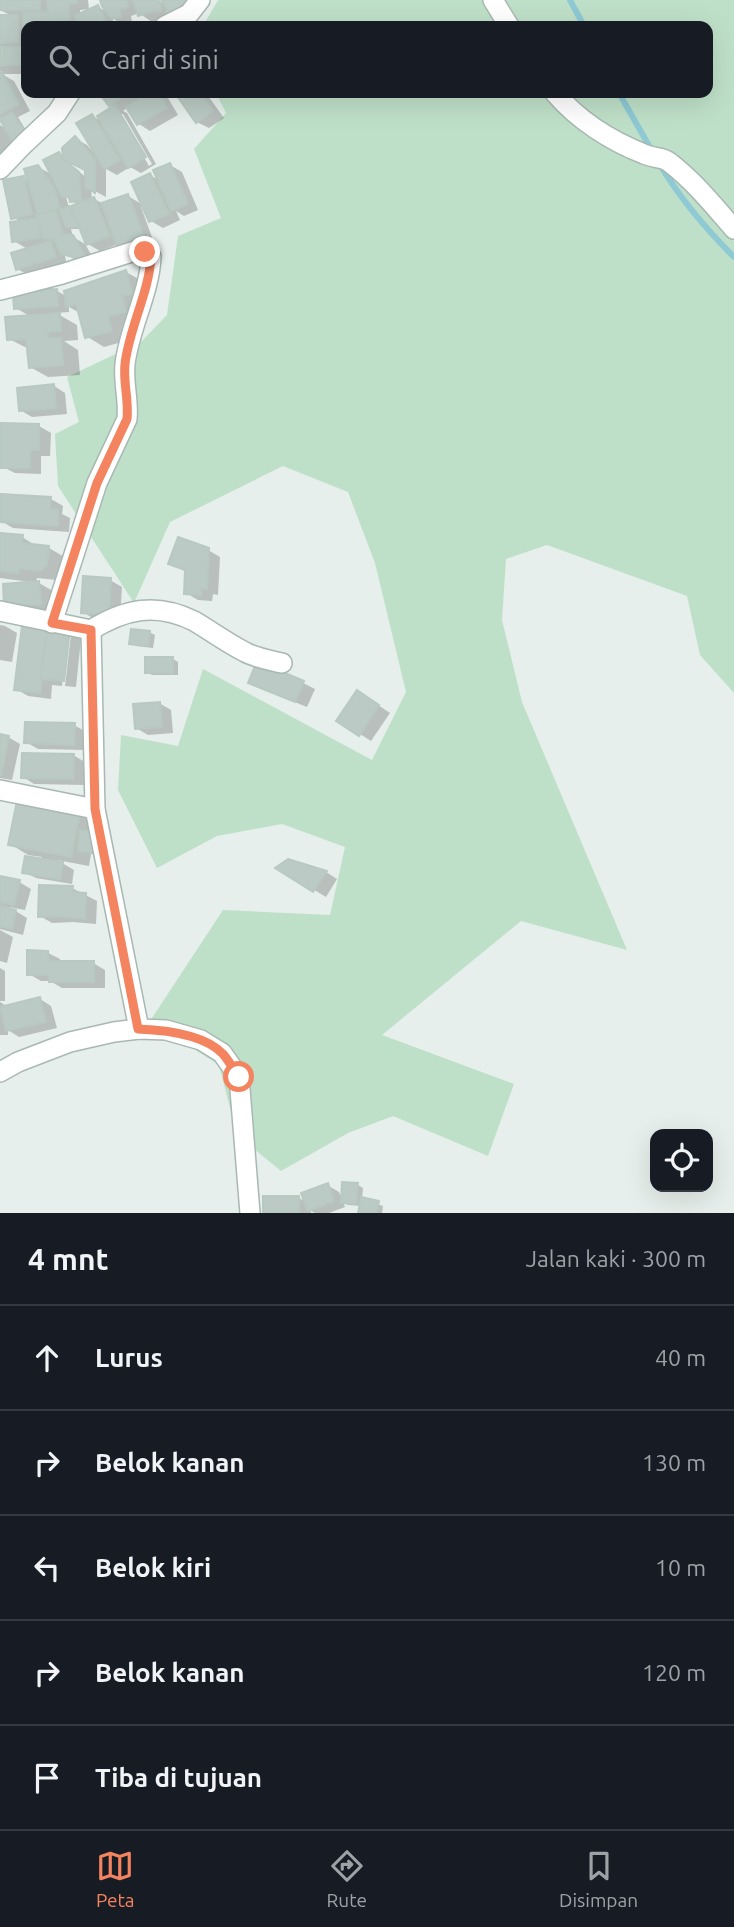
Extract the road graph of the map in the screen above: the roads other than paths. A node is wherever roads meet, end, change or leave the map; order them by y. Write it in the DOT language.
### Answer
graph roads {
  1 [pos="201,0"];
  2 [pos="493,0"];
  3 [pos="175,21"];
  4 [pos="506,21"];
  5 [pos="67,98"];
  6 [pos="560,98"];
  7 [pos="0,169"];
  8 [pos="734,229"];
  9 [pos="0,290"];
  10 [pos="0,611"];
  11 [pos="52,623"];
  12 [pos="91,630"];
  13 [pos="282,663"];
  14 [pos="0,790"];
  15 [pos="95,809"];
  16 [pos="138,1029"];
  17 [pos="0,1072"];
  18 [pos="250,1213"];
  1 -- 3 [label="street"];
  2 -- 4 [label="street"];
  5 -- 7 [label="street"];
  6 -- 8 [label="street"];
  9 -- 11 [label="street"];
  10 -- 11 [label="street"];
  11 -- 12 [label="street"];
  12 -- 13 [label="street"];
  12 -- 15 [label="street"];
  14 -- 15 [label="street"];
  15 -- 16 [label="street"];
  16 -- 17 [label="street"];
  16 -- 18 [label="street"];
}
